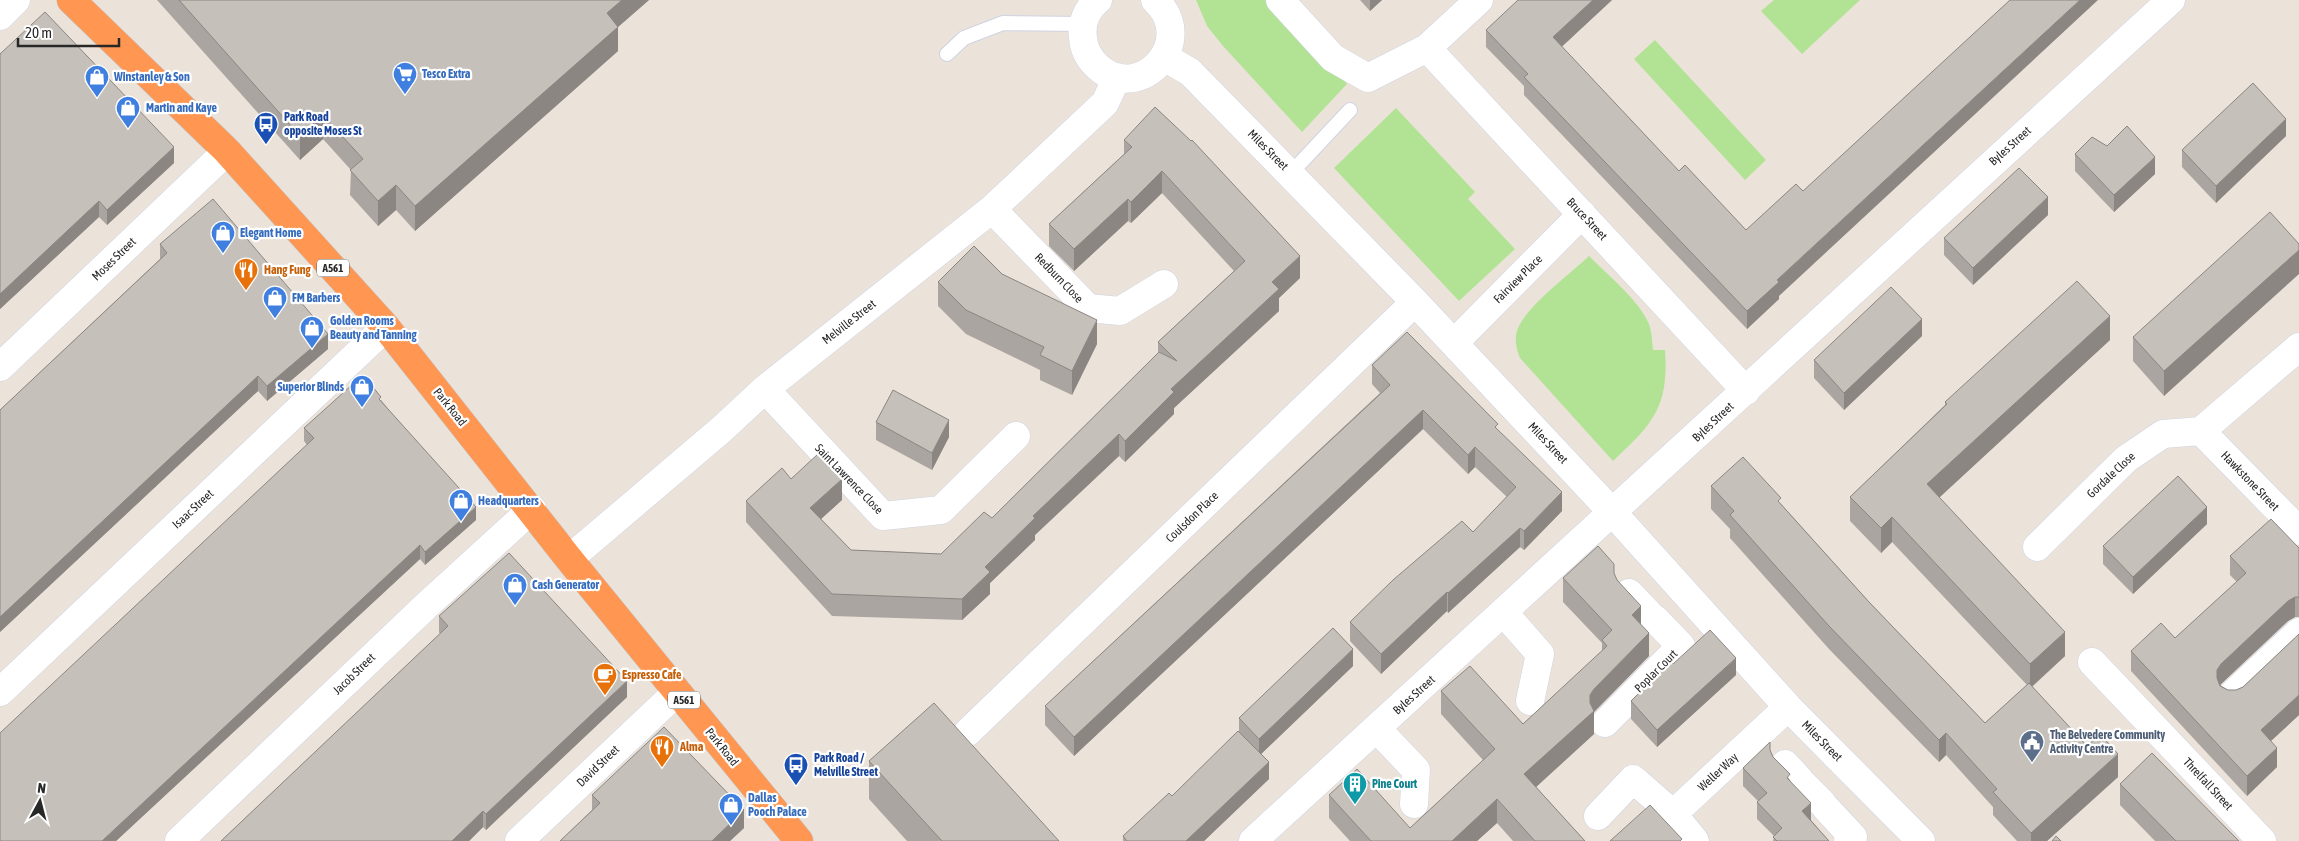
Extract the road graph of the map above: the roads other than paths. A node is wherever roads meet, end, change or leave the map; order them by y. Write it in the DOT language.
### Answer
graph roads {
  1 [pos="16,0"];
  2 [pos="71,0"];
  3 [pos="1098,0"];
  4 [pos="1155,0"];
  5 [pos="1280,0"];
  6 [pos="1479,0"];
  7 [pos="2171,0"];
  8 [pos="0,16"];
  9 [pos="1083,24"];
  10 [pos="1427,48"];
  11 [pos="947,54"];
  12 [pos="1164,57"];
  13 [pos="1117,77"];
  14 [pos="1350,110"];
  15 [pos="227,151"];
  16 [pos="1291,173"];
  17 [pos="992,209"];
  18 [pos="1582,214"];
  19 [pos="1164,284"];
  20 [pos="1416,302"];
  21 [pos="386,327"];
  22 [pos="1454,343"];
  23 [pos="2299,346"];
  24 [pos="0,367"];
  25 [pos="765,389"];
  26 [pos="1746,391"];
  27 [pos="2201,431"];
  28 [pos="1016,436"];
  29 [pos="532,509"];
  30 [pos="1613,512"];
  31 [pos="2299,531"];
  32 [pos="2036,548"];
  33 [pos="570,559"];
  34 [pos="1625,588"];
  35 [pos="1504,613"];
  36 [pos="2299,632"];
  37 [pos="2092,662"];
  38 [pos="0,692"];
  39 [pos="677,692"];
  40 [pos="2232,695"];
  41 [pos="1530,701"];
  42 [pos="1788,707"];
  43 [pos="1605,723"];
  44 [pos="1377,729"];
  45 [pos="968,732"];
  46 [pos="1807,788"];
  47 [pos="1414,804"];
  48 [pos="1673,814"];
  49 [pos="1598,816"];
  50 [pos="1269,836"];
  51 [pos="179,841"];
  52 [pos="520,841"];
  53 [pos="799,841"];
  54 [pos="1695,841"];
  55 [pos="1848,841"];
  56 [pos="1921,841"];
  57 [pos="2262,841"];
  1 -- 8 [label="street"];
  2 -- 15 [label="highway, Park Road / A561"];
  3 -- 9 [label="street"];
  4 -- 12 [label="street"];
  5 -- 10 [label="street"];
  6 -- 10 [label="street"];
  7 -- 26 [label="street, Byles Street"];
  9 -- 11 [label="lane"];
  9 -- 13 [label="street"];
  10 -- 18 [label="street, Bruce Street"];
  12 -- 13 [label="street"];
  12 -- 16 [label="street, Miles Street"];
  13 -- 17 [label="street, Melville Street"];
  14 -- 16 [label="lane"];
  15 -- 21 [label="highway, Park Road / A561"];
  15 -- 24 [label="street, Moses Street"];
  16 -- 20 [label="street, Miles Street"];
  17 -- 19 [label="street, Redburn Close"];
  17 -- 25 [label="street, Melville Street"];
  18 -- 22 [label="street, Fairview Place"];
  18 -- 26 [label="street, Bruce Street"];
  20 -- 22 [label="street, Miles Street"];
  20 -- 45 [label="street, Coulsdon Place"];
  21 -- 29 [label="highway, Park Road / A561"];
  21 -- 38 [label="street, Isaac Street"];
  22 -- 30 [label="street, Miles Street"];
  23 -- 27 [label="street"];
  25 -- 28 [label="street, Saint Lawrence Close"];
  25 -- 33 [label="street, Melville Street"];
  26 -- 30 [label="street, Byles Street"];
  27 -- 31 [label="street, Hawkstone Street"];
  27 -- 32 [label="street, Gordale Close"];
  29 -- 33 [label="highway, Park Road / A561"];
  29 -- 51 [label="street, Jacob Street"];
  30 -- 35 [label="street, Byles Street"];
  30 -- 42 [label="street, Miles Street"];
  33 -- 39 [label="highway, Park Road / A561"];
  34 -- 43 [label="street, Poplar Court"];
  35 -- 41 [label="street"];
  35 -- 44 [label="street, Byles Street"];
  36 -- 40 [label="street"];
  37 -- 57 [label="street, Threlfall Street"];
  39 -- 52 [label="street, David Street"];
  39 -- 53 [label="highway, Park Road / A561"];
  42 -- 48 [label="street, Weller Way"];
  42 -- 56 [label="street, Miles Street"];
  44 -- 47 [label="street"];
  44 -- 50 [label="street, Byles Street"];
  46 -- 55 [label="street"];
  48 -- 49 [label="street"];
  48 -- 54 [label="street"];
}
